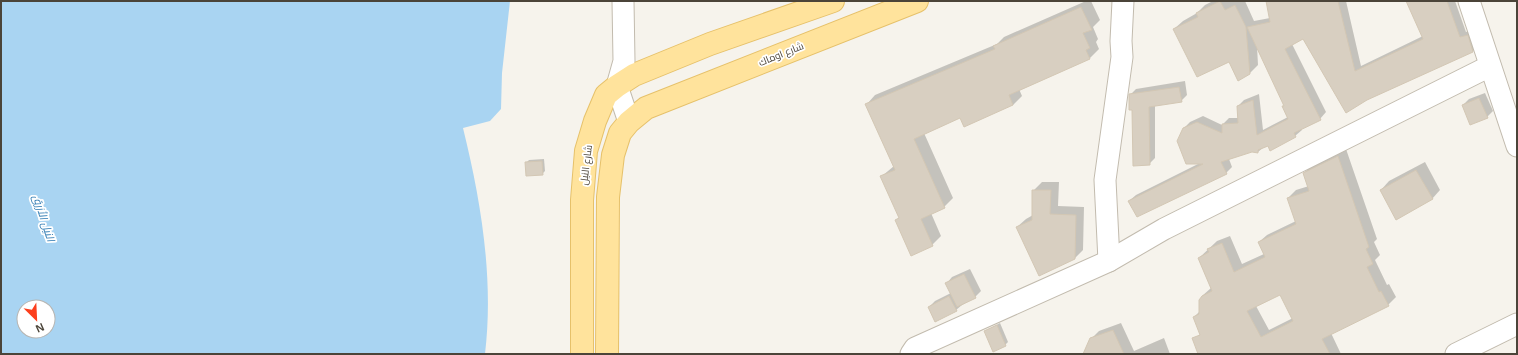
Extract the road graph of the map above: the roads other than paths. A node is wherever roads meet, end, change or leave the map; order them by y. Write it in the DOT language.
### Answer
graph roads {
  1 [pos="624,1"];
  2 [pos="833,1"];
  3 [pos="917,1"];
  4 [pos="1123,1"];
  5 [pos="1469,1"];
  6 [pos="1490,66"];
  7 [pos="617,86"];
  8 [pos="629,122"];
  9 [pos="1517,146"];
  10 [pos="1109,261"];
  11 [pos="1517,324"];
  12 [pos="582,354"];
  13 [pos="607,354"];
  14 [pos="911,354"];
  15 [pos="1456,354"];
  1 -- 7 [label="street"];
  2 -- 7 [label="main road, شارع النيل"];
  3 -- 8 [label="main road, شارع اوماك"];
  4 -- 10 [label="street"];
  5 -- 6 [label="street"];
  6 -- 9 [label="street"];
  6 -- 10 [label="street"];
  7 -- 8 [label="street"];
  7 -- 12 [label="main road, شارع النيل"];
  8 -- 13 [label="main road"];
  10 -- 14 [label="street"];
  11 -- 15 [label="street"];
}
